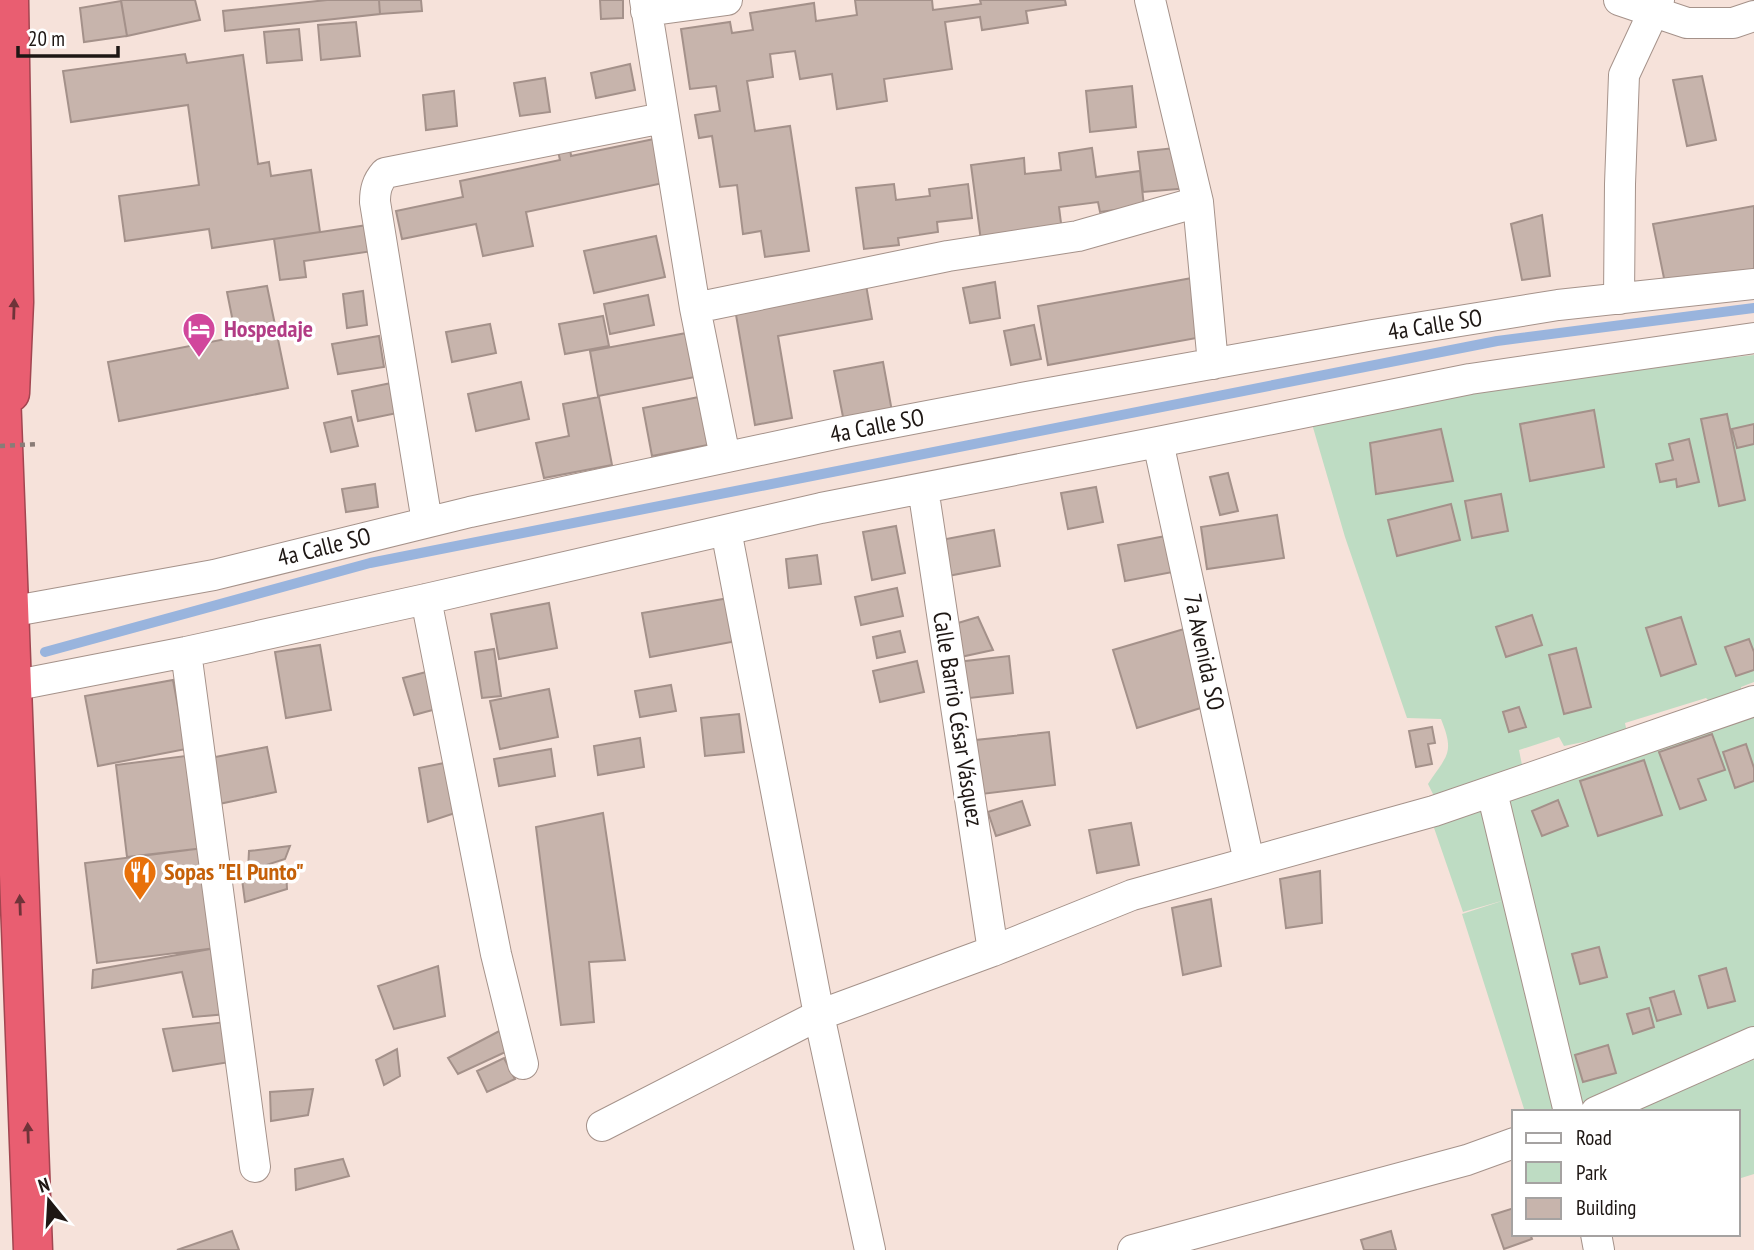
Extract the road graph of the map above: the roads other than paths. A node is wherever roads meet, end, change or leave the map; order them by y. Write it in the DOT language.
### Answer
graph roads {
  1 [pos="9,0"];
  2 [pos="727,0"];
  3 [pos="1150,0"];
  4 [pos="1619,0"];
  5 [pos="645,5"];
  6 [pos="1656,6"];
  7 [pos="1754,16"];
  8 [pos="663,118"];
  9 [pos="1198,202"];
  10 [pos="1754,284"];
  11 [pos="1619,299"];
  12 [pos="695,308"];
  13 [pos="1754,338"];
  14 [pos="1213,364"];
  15 [pos="0,365"];
  16 [pos="1158,442"];
  17 [pos="725,457"];
  18 [pos="923,488"];
  19 [pos="5,500"];
  20 [pos="427,522"];
  21 [pos="726,530"];
  22 [pos="426,599"];
  23 [pos="9,612"];
  24 [pos="186,652"];
  25 [pos="12,686"];
  26 [pos="1754,701"];
  27 [pos="1492,792"];
  28 [pos="1249,862"];
  29 [pos="993,951"];
  30 [pos="819,1015"];
  31 [pos="1754,1042"];
  32 [pos="523,1064"];
  33 [pos="1569,1110"];
  34 [pos="1601,1110"];
  35 [pos="601,1126"];
  36 [pos="1512,1144"];
  37 [pos="255,1167"];
  38 [pos="33,1250"];
  39 [pos="870,1250"];
  40 [pos="1133,1250"];
  19 -- 1 [label="highway, one-way"];
  2 -- 5 [label="street"];
  3 -- 9 [label="street"];
  4 -- 6 [label="street"];
  5 -- 8 [label="street"];
  6 -- 7 [label="street"];
  6 -- 11 [label="street"];
  8 -- 12 [label="street"];
  8 -- 20 [label="street"];
  9 -- 12 [label="street"];
  9 -- 14 [label="street"];
  10 -- 11 [label="street, 4a Calle SO"];
  11 -- 14 [label="street, 4a Calle SO"];
  12 -- 17 [label="street"];
  13 -- 16 [label="street"];
  14 -- 17 [label="street, 4a Calle SO"];
  15 -- 19 [label="highway"];
  16 -- 18 [label="street"];
  16 -- 28 [label="street, 7a Avenida SO"];
  17 -- 20 [label="street, 4a Calle SO"];
  18 -- 21 [label="street"];
  18 -- 29 [label="street, Calle Barrio César Vásquez"];
  19 -- 23 [label="highway"];
  20 -- 23 [label="street, 4a Calle SO"];
  21 -- 22 [label="street"];
  21 -- 30 [label="street"];
  22 -- 24 [label="street"];
  22 -- 32 [label="street"];
  23 -- 25 [label="highway"];
  24 -- 25 [label="street"];
  24 -- 37 [label="street"];
  38 -- 25 [label="highway, one-way"];
  26 -- 27 [label="street"];
  27 -- 28 [label="street"];
  27 -- 33 [label="street"];
  28 -- 29 [label="street"];
  29 -- 30 [label="street"];
  30 -- 35 [label="street"];
  30 -- 39 [label="street"];
  31 -- 34 [label="street"];
  36 -- 40 [label="street"];
}
